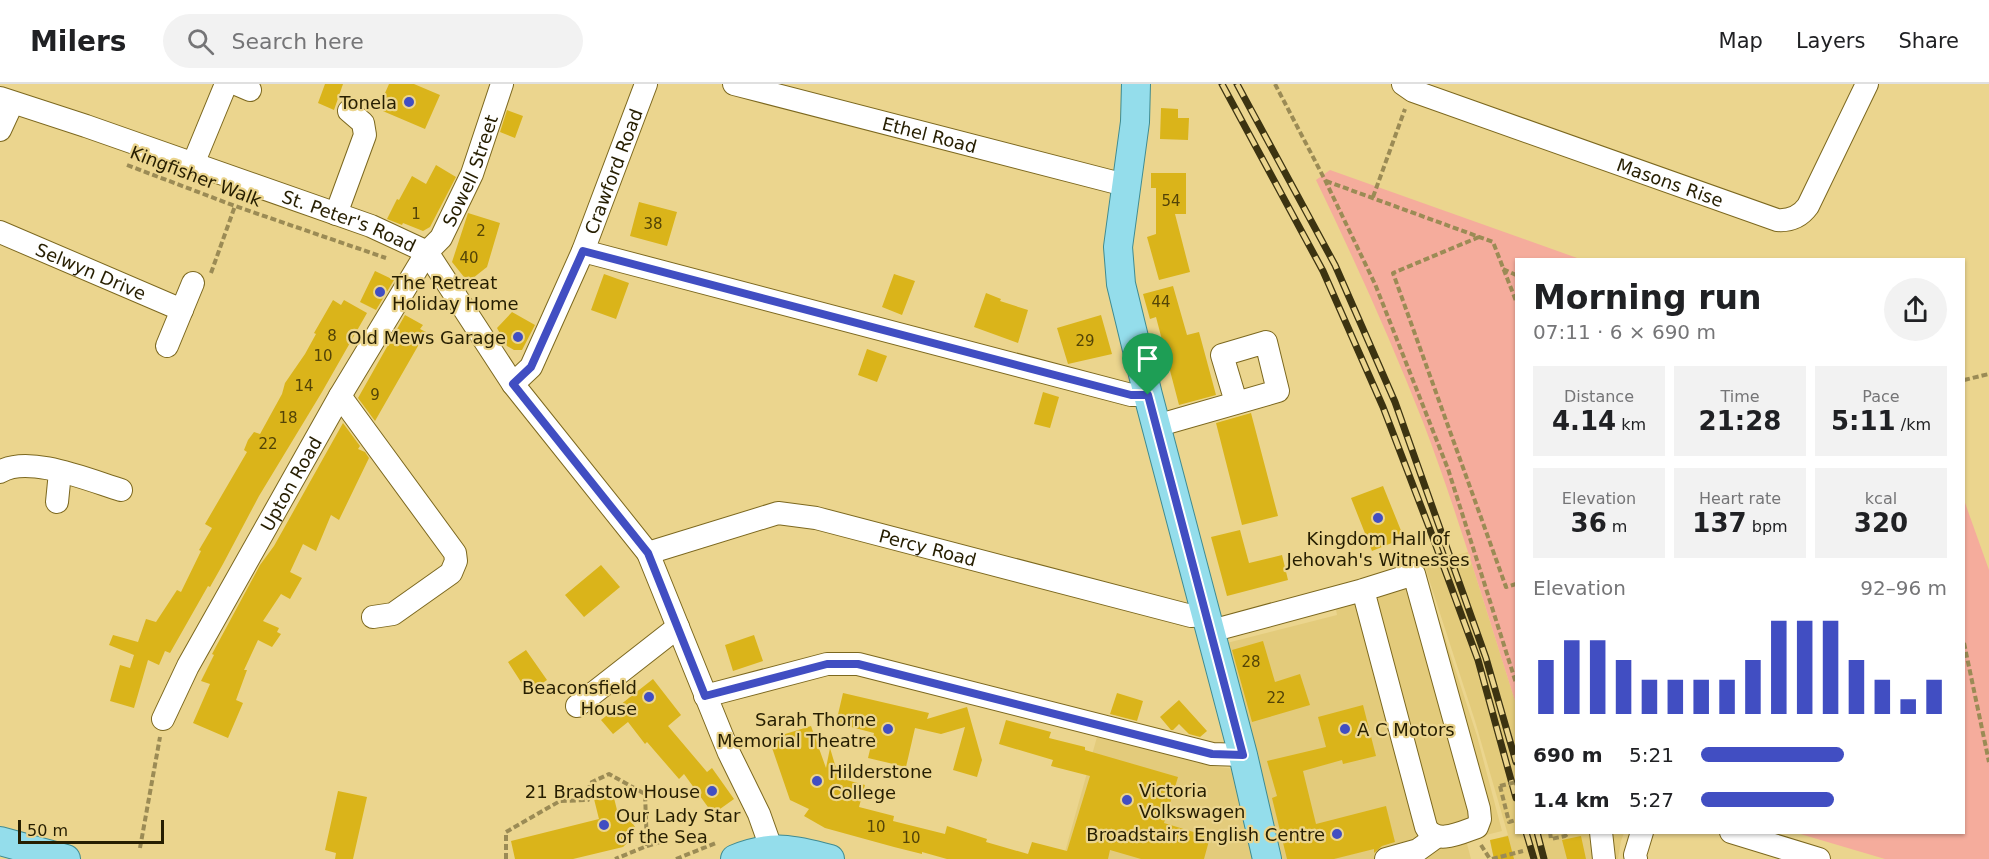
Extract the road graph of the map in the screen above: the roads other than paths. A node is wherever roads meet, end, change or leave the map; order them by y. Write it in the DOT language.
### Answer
graph roads {
  1 [pos="226,84"];
  2 [pos="502,84"];
  3 [pos="646,84"];
  4 [pos="734,84"];
  5 [pos="1136,84"];
  6 [pos="1867,84"];
  7 [pos="1408,88"];
  8 [pos="6,101"];
  9 [pos="349,111"];
  10 [pos="0,130"];
  11 [pos="193,164"];
  12 [pos="1125,185"];
  13 [pos="336,214"];
  14 [pos="0,232"];
  15 [pos="583,251"];
  16 [pos="422,260"];
  17 [pos="193,283"];
  18 [pos="182,310"];
  19 [pos="167,346"];
  20 [pos="513,384"];
  21 [pos="1148,395"];
  22 [pos="340,396"];
  23 [pos="1236,402"];
  24 [pos="1156,426"];
  25 [pos="0,472"];
  26 [pos="70,475"];
  27 [pos="121,490"];
  28 [pos="57,502"];
  29 [pos="648,553"];
  30 [pos="1363,590"];
  31 [pos="373,617"];
  32 [pos="1209,623"];
  33 [pos="678,627"];
  34 [pos="705,696"];
  35 [pos="577,706"];
  36 [pos="163,718"];
  37 [pos="1243,755"];
  38 [pos="1601,834"];
  39 [pos="1641,834"];
  40 [pos="1738,834"];
  41 [pos="1436,837"];
  42 [pos="0,841"];
  43 [pos="726,851"];
  44 [pos="773,854"];
  45 [pos="66,859"];
  46 [pos="830,859"];
  47 [pos="1267,859"];
  48 [pos="1386,859"];
  49 [pos="1604,859"];
  50 [pos="1636,859"];
  51 [pos="1819,859"];
  1 -- 11 [label="street"];
  2 -- 16 [label="street, Sowell Street"];
  3 -- 15 [label="street, Crawford Road"];
  4 -- 12 [label="street, Ethel Road"];
  5 -- 12 [label="main road"];
  6 -- 7 [label="street, Masons Rise"];
  8 -- 10 [label="street"];
  8 -- 11 [label="street, St. Peter's Road"];
  9 -- 13 [label="street"];
  11 -- 13 [label="street, St. Peter's Road"];
  12 -- 21 [label="main road"];
  13 -- 16 [label="street, St. Peter's Road"];
  14 -- 18 [label="street, Selwyn Drive"];
  15 -- 20 [label="street, Crawford Road"];
  15 -- 21 [label="street"];
  16 -- 20 [label="street, St. Peter's Road"];
  16 -- 22 [label="street, Upton Road"];
  17 -- 18 [label="street"];
  18 -- 19 [label="street"];
  20 -- 29 [label="street, St. Peter's Road"];
  21 -- 24 [label="main road"];
  22 -- 31 [label="street"];
  22 -- 36 [label="street, Upton Road"];
  23 -- 24 [label="street"];
  24 -- 32 [label="main road"];
  25 -- 26 [label="street"];
  26 -- 27 [label="street"];
  26 -- 28 [label="street"];
  29 -- 32 [label="street, Percy Road"];
  29 -- 33 [label="street, St. Peter's Road"];
  30 -- 32 [label="street, Percy Road"];
  30 -- 41 [label="street"];
  30 -- 41 [label="street, Percy Road"];
  32 -- 37 [label="main road"];
  33 -- 34 [label="street, St. Peter's Road"];
  33 -- 35 [label="street"];
  34 -- 37 [label="street"];
  34 -- 44 [label="street, St. Peter's Road"];
  37 -- 47 [label="main road"];
  38 -- 49 [label="street"];
  39 -- 50 [label="street"];
  40 -- 51 [label="street"];
  41 -- 48 [label="street"];
  42 -- 45 [label="main road"];
  43 -- 44 [label="main road"];
  44 -- 46 [label="main road"];
}
